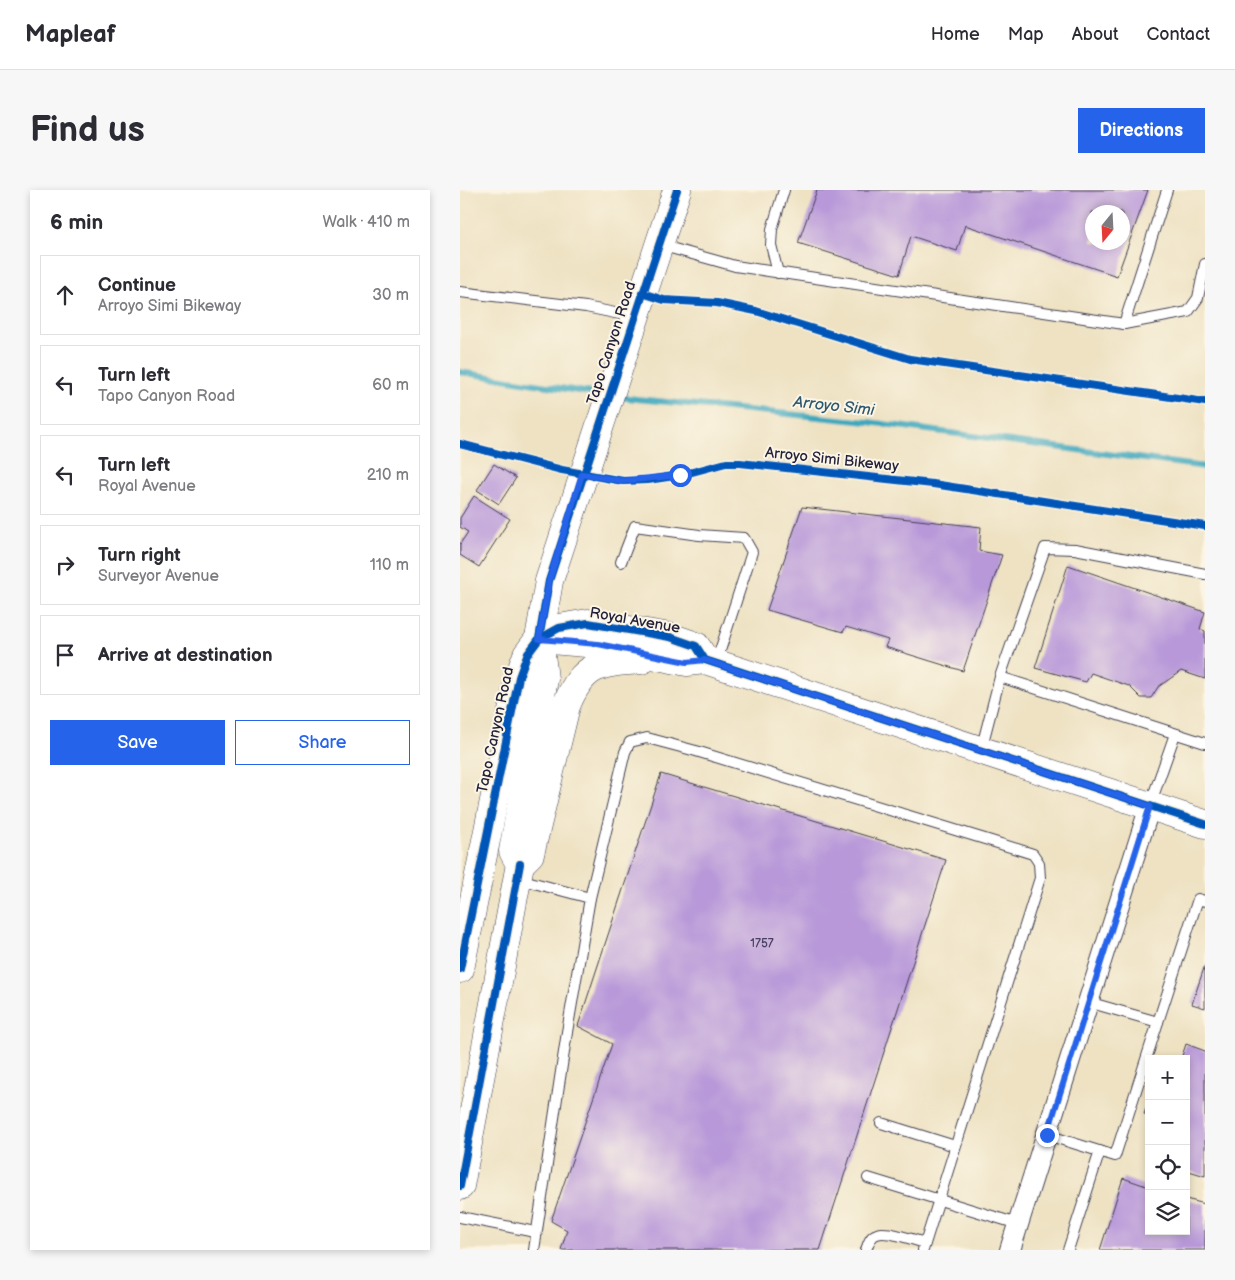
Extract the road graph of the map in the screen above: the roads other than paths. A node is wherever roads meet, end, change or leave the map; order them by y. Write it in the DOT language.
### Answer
graph roads {
  1 [pos="677,190"];
  2 [pos="784,190"];
  3 [pos="1167,190"];
  4 [pos="658,244"];
  5 [pos="1205,264"];
  6 [pos="778,273"];
  7 [pos="460,292"];
  8 [pos="1124,324"];
  9 [pos="631,328"];
  10 [pos="621,562"];
  11 [pos="1205,574"];
  12 [pos="539,639"];
  13 [pos="664,658"];
  14 [pos="711,662"];
  15 [pos="1000,677"];
  16 [pos="1175,734"];
  17 [pos="1205,744"];
  18 [pos="980,751"];
  19 [pos="1150,806"];
  20 [pos="1205,824"];
  21 [pos="518,871"];
  22 [pos="590,898"];
  23 [pos="1205,902"];
  24 [pos="460,969"];
  25 [pos="1088,1002"];
  26 [pos="1158,1022"];
  27 [pos="881,1123"];
  28 [pos="1047,1135"];
  29 [pos="956,1146"];
  30 [pos="1100,1151"];
  31 [pos="868,1178"];
  32 [pos="460,1186"];
  33 [pos="939,1198"];
  34 [pos="460,1217"];
  35 [pos="1018,1224"];
  36 [pos="535,1232"];
  37 [pos="924,1246"];
  38 [pos="534,1250"];
  39 [pos="866,1250"];
  40 [pos="1010,1250"];
  41 [pos="1068,1250"];
  1 -- 4 [label="main road, Tapo Canyon Road"];
  2 -- 6 [label="lane"];
  3 -- 8 [label="lane"];
  4 -- 6 [label="lane"];
  4 -- 9 [label="main road, Tapo Canyon Road"];
  5 -- 8 [label="lane"];
  6 -- 8 [label="lane"];
  7 -- 9 [label="lane"];
  9 -- 12 [label="main road, Tapo Canyon Road"];
  10 -- 14 [label="lane"];
  11 -- 15 [label="lane"];
  12 -- 13 [label="main road, Royal Avenue"];
  12 -- 14 [label="main road, Royal Avenue"];
  12 -- 21 [label="main road, Tapo Canyon Road"];
  12 -- 24 [label="main road, Tapo Canyon Road"];
  13 -- 14 [label="main road, Royal Avenue"];
  13 -- 21 [label="main road"];
  14 -- 18 [label="main road, Royal Avenue"];
  15 -- 16 [label="lane"];
  15 -- 18 [label="lane"];
  16 -- 17 [label="lane"];
  16 -- 19 [label="lane"];
  18 -- 19 [label="main road, Royal Avenue"];
  19 -- 20 [label="main road, Royal Avenue"];
  19 -- 25 [label="street"];
  21 -- 22 [label="lane"];
  21 -- 32 [label="main road, Tapo Canyon Road"];
  22 -- 29 [label="lane"];
  22 -- 36 [label="lane"];
  23 -- 26 [label="lane"];
  25 -- 26 [label="lane"];
  25 -- 28 [label="street"];
  26 -- 30 [label="lane"];
  27 -- 29 [label="lane"];
  28 -- 30 [label="lane"];
  28 -- 35 [label="street"];
  29 -- 33 [label="lane"];
  30 -- 41 [label="lane"];
  31 -- 33 [label="lane"];
  33 -- 35 [label="lane"];
  33 -- 37 [label="lane"];
  34 -- 36 [label="lane"];
  35 -- 40 [label="street"];
  36 -- 38 [label="lane"];
  37 -- 39 [label="lane"];
}
